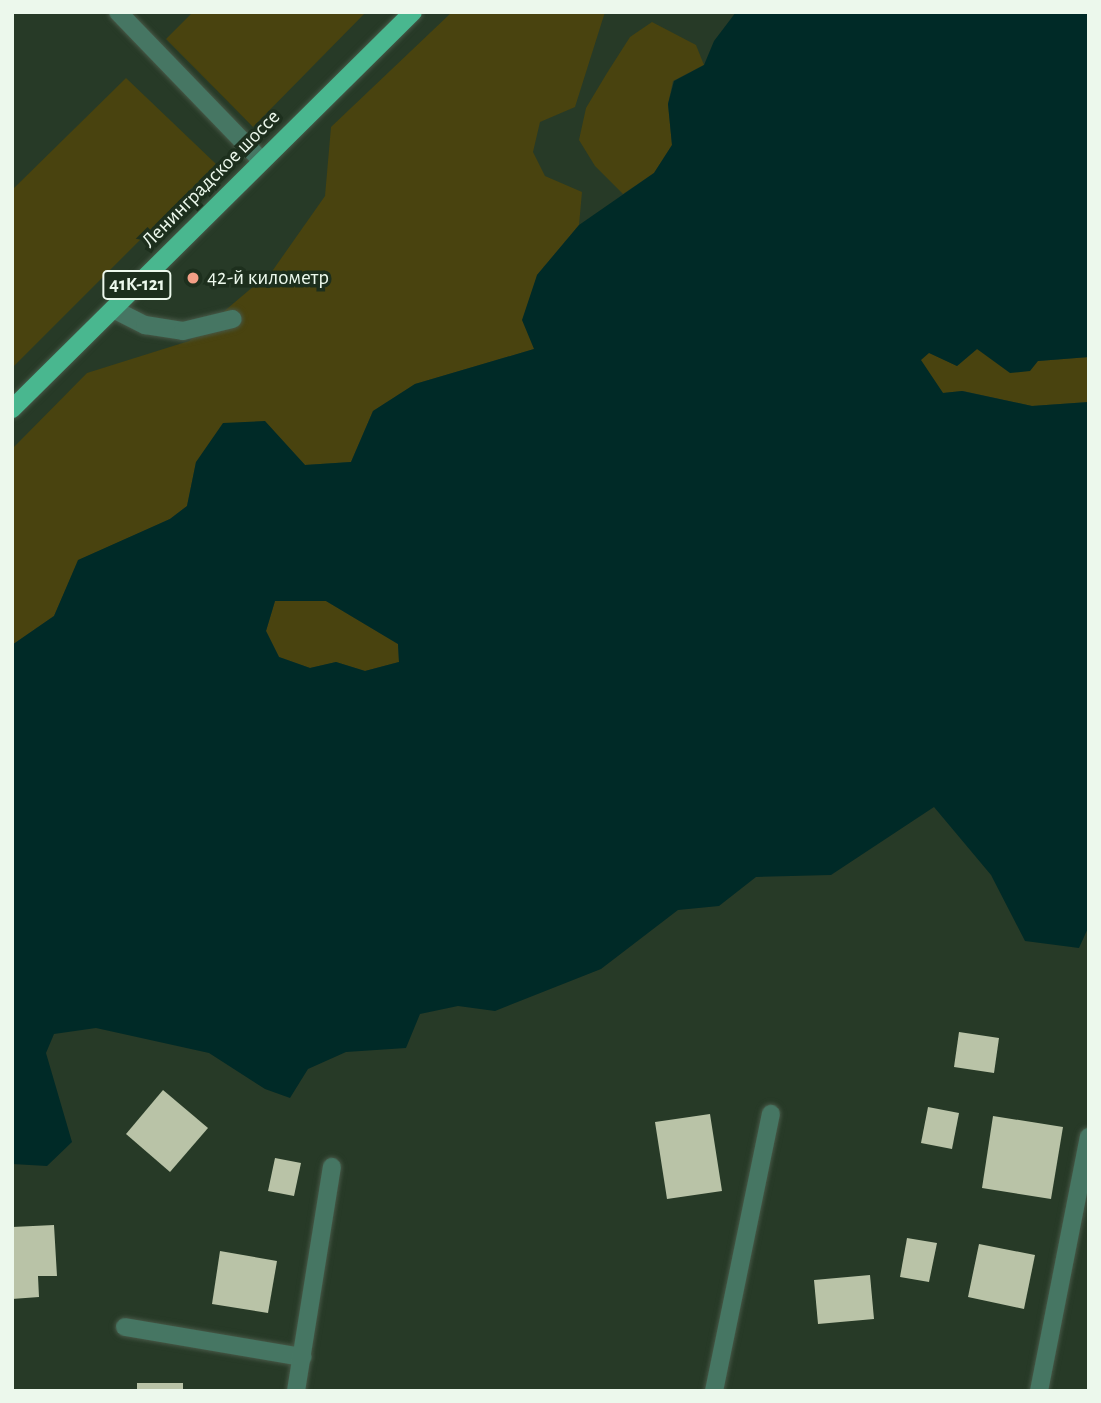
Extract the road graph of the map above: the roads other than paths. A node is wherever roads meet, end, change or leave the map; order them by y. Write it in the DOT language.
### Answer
graph roads {
  1 [pos="118,12"];
  2 [pos="413,12"];
  3 [pos="262,162"];
  4 [pos="113,309"];
  5 [pos="233,318"];
  6 [pos="12,409"];
  7 [pos="771,1114"];
  8 [pos="1089,1137"];
  9 [pos="332,1167"];
  10 [pos="125,1327"];
  11 [pos="302,1357"];
  12 [pos="296,1391"];
  13 [pos="714,1391"];
  14 [pos="1039,1391"];
  1 -- 3 [label="street"];
  2 -- 3 [label="main road, Ленинградское шоссе / 41К-121"];
  3 -- 4 [label="main road, Ленинградское шоссе / 41К-121"];
  4 -- 5 [label="street"];
  4 -- 6 [label="main road, Ленинградское шоссе / 41К-121"];
  7 -- 13 [label="street"];
  8 -- 14 [label="street"];
  9 -- 11 [label="street"];
  10 -- 11 [label="street"];
  11 -- 12 [label="street"];
}
